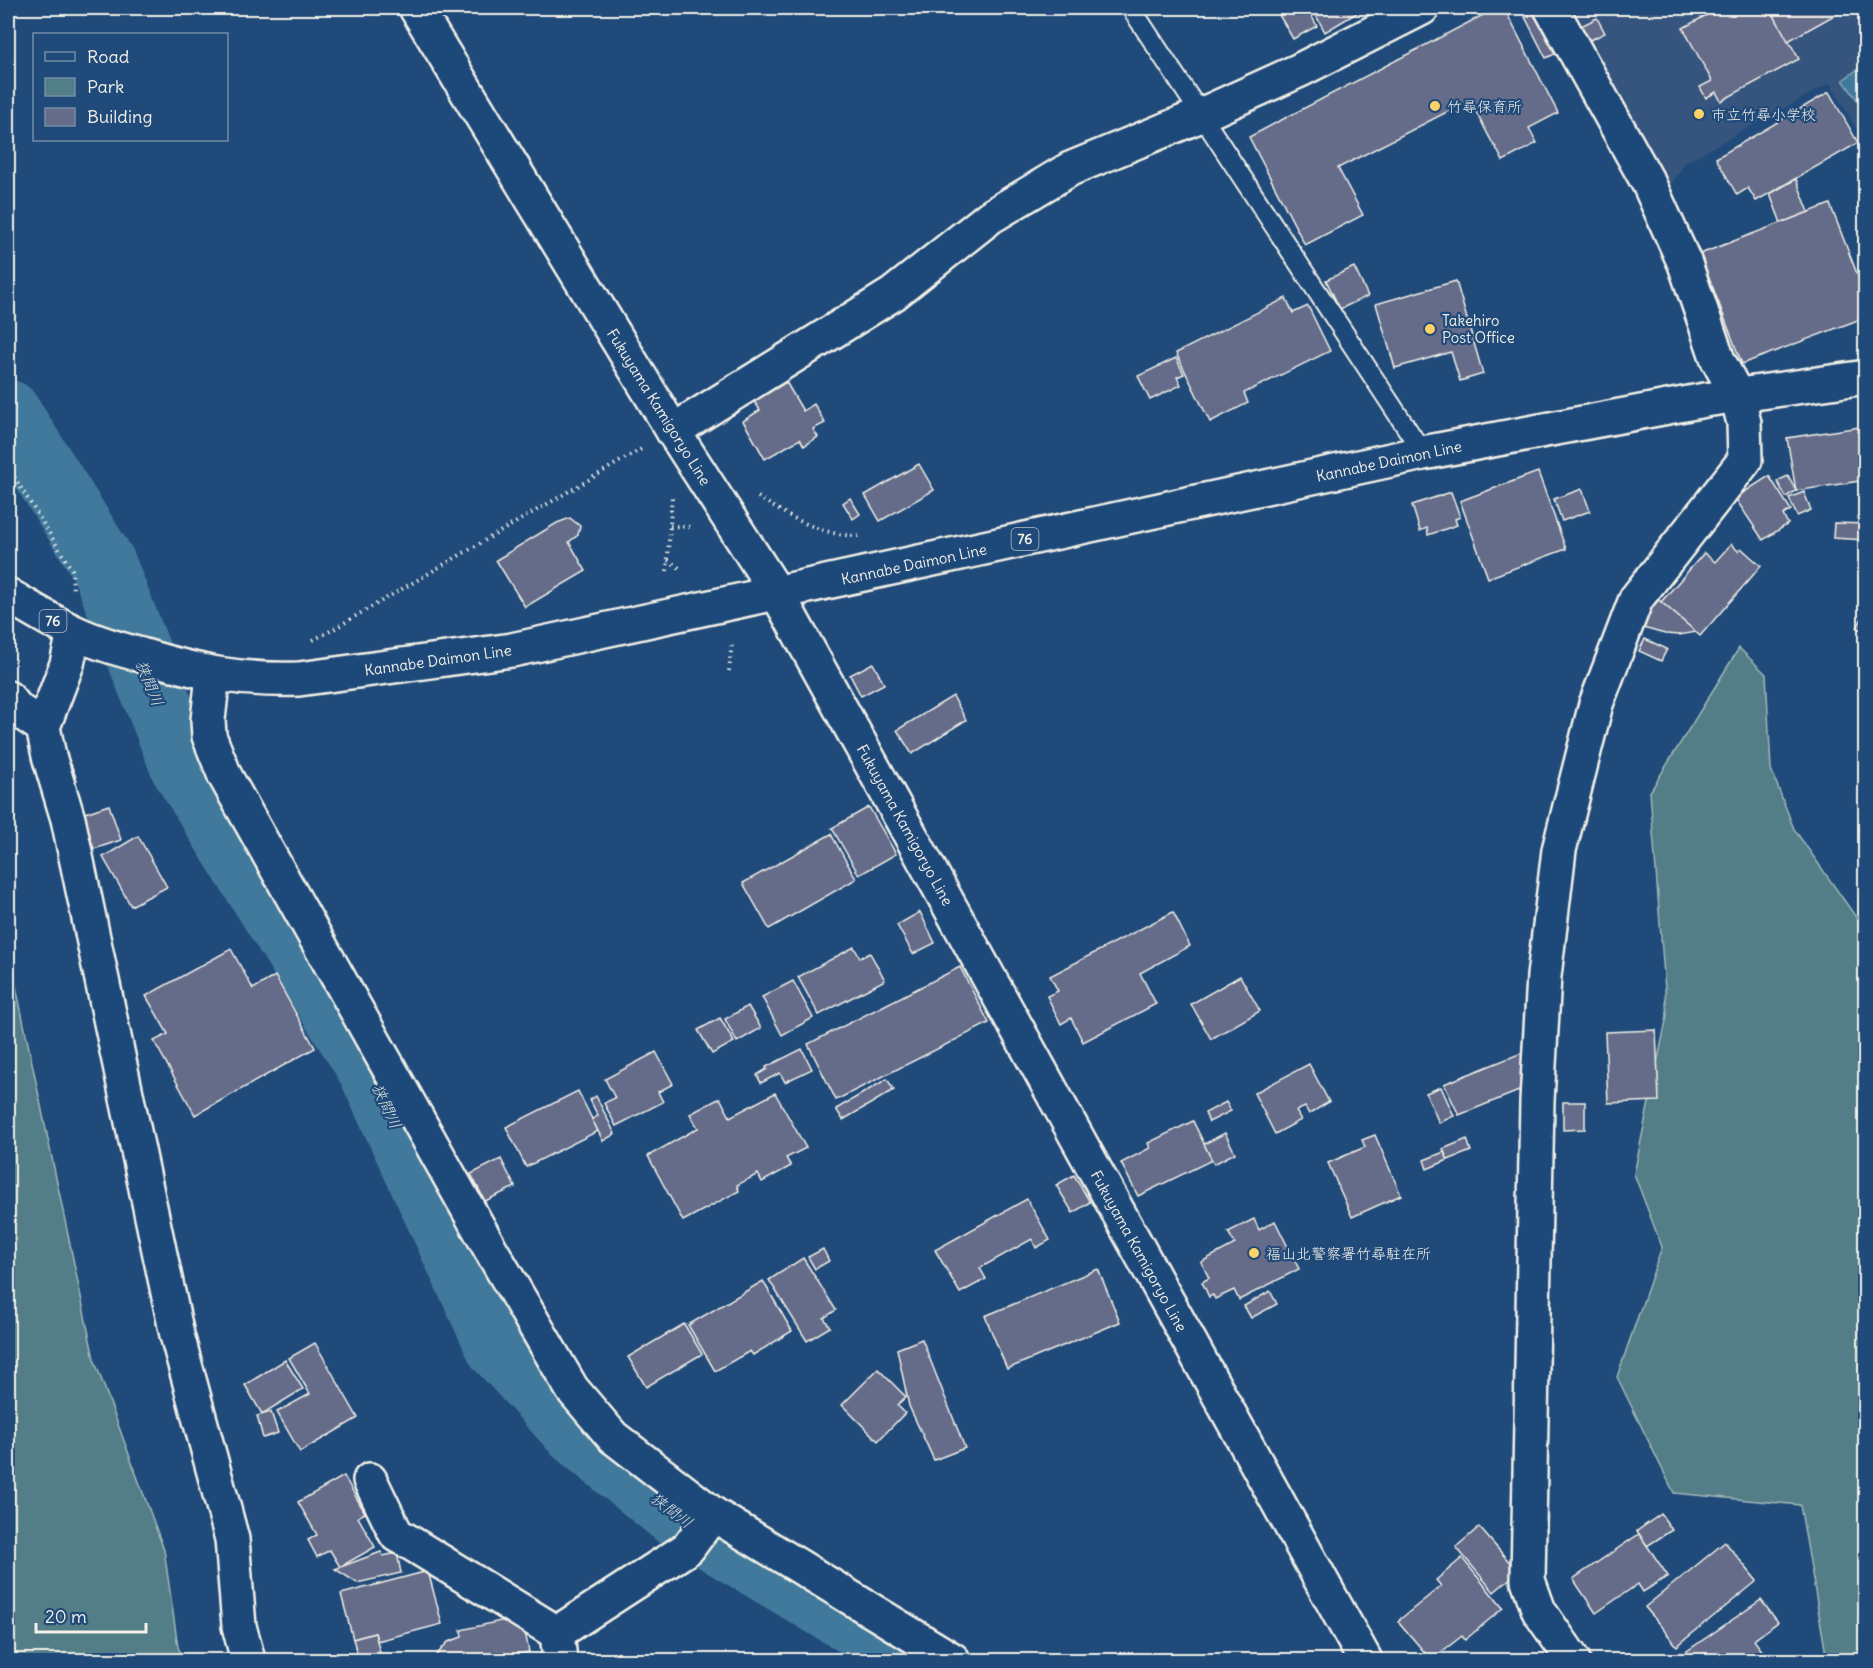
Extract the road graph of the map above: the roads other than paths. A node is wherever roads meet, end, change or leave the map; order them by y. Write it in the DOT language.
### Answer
graph roads {
  1 [pos="416,8"];
  2 [pos="1131,8"];
  3 [pos="1422,8"];
  4 [pos="1551,8"];
  5 [pos="1201,116"];
  6 [pos="1866,376"];
  7 [pos="1737,395"];
  8 [pos="673,431"];
  9 [pos="1423,453"];
  10 [pos="777,593"];
  11 [pos="8,595"];
  12 [pos="87,638"];
  13 [pos="198,671"];
  14 [pos="8,698"];
  15 [pos="43,728"];
  16 [pos="370,1480"];
  17 [pos="713,1514"];
  18 [pos="559,1647"];
  19 [pos="248,1660"];
  20 [pos="953,1660"];
  21 [pos="1365,1660"];
  22 [pos="1573,1660"];
  1 -- 8 [label="street, Fukuyama Kamigoryo Line"];
  2 -- 5 [label="lane"];
  3 -- 5 [label="street"];
  4 -- 7 [label="street"];
  5 -- 8 [label="street"];
  5 -- 9 [label="lane"];
  6 -- 7 [label="street, Kannabe Daimon Line / 76"];
  7 -- 9 [label="street, Kannabe Daimon Line / 76"];
  7 -- 22 [label="street"];
  8 -- 10 [label="street, Fukuyama Kamigoryo Line"];
  9 -- 10 [label="street, Kannabe Daimon Line / 76"];
  10 -- 13 [label="street, Kannabe Daimon Line / 76"];
  10 -- 21 [label="street, Fukuyama Kamigoryo Line"];
  11 -- 12 [label="street, Kannabe Daimon Line / 76"];
  12 -- 13 [label="street, Kannabe Daimon Line / 76"];
  12 -- 15 [label="street"];
  13 -- 17 [label="street"];
  14 -- 15 [label="street"];
  15 -- 19 [label="street"];
  16 -- 18 [label="street"];
  17 -- 18 [label="street"];
  17 -- 20 [label="street"];
}
